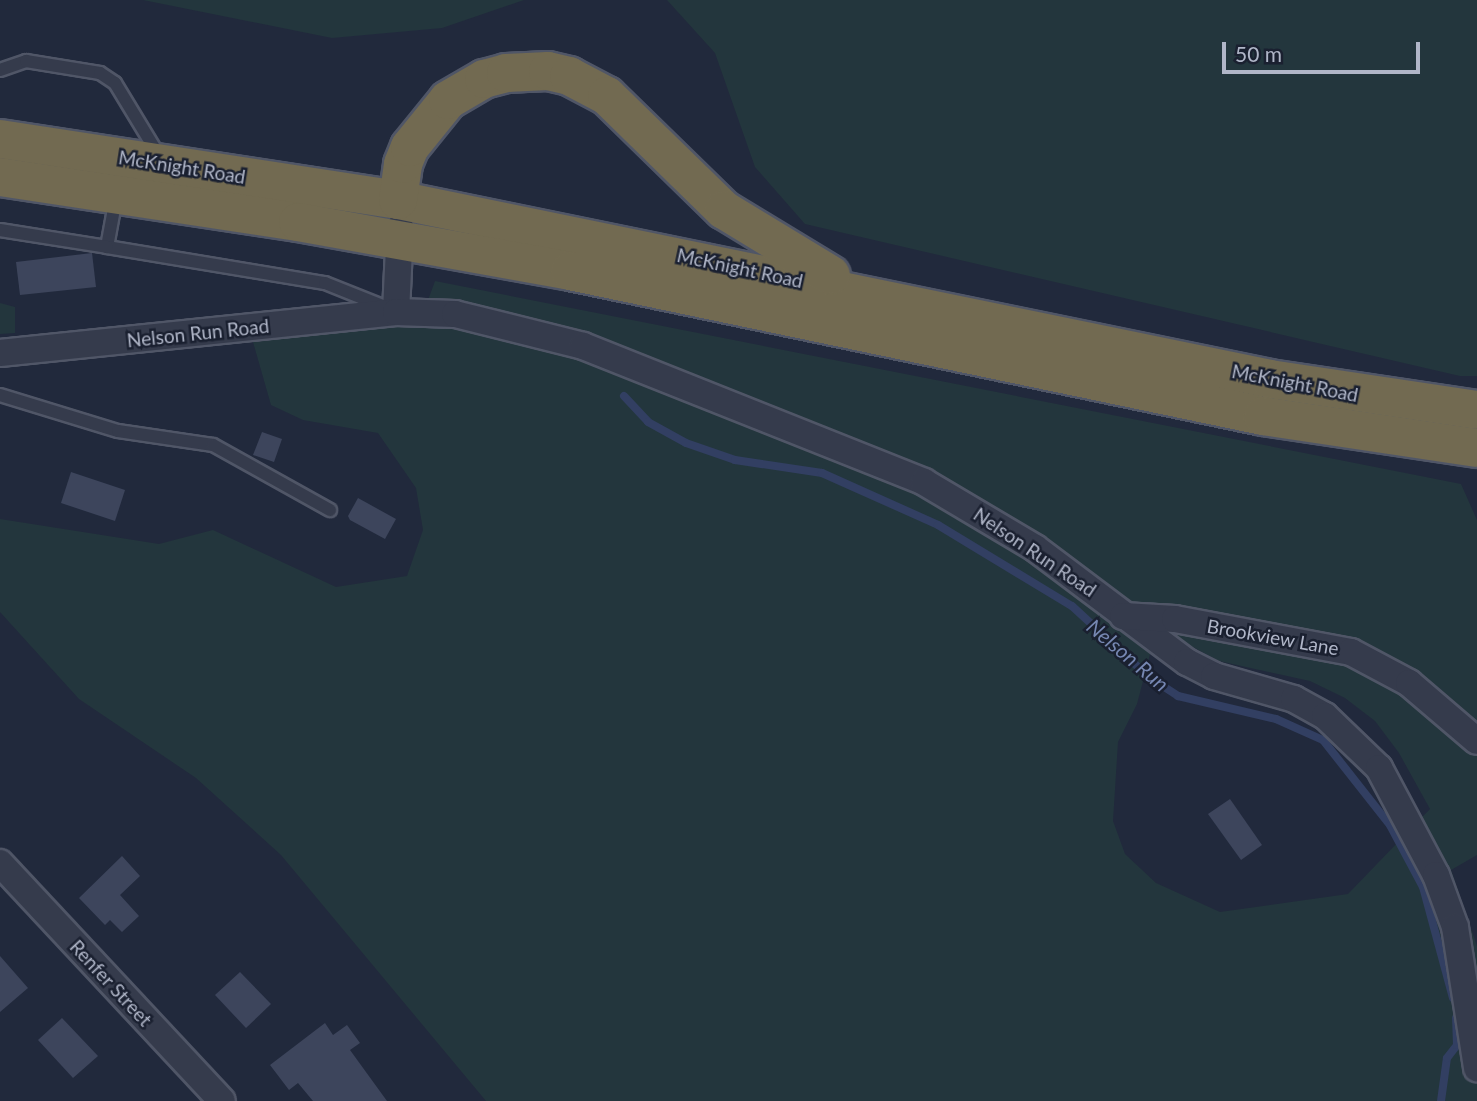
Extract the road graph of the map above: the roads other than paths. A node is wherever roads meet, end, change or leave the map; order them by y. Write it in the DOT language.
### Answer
graph roads {
  1 [pos="0,70"];
  2 [pos="0,139"];
  3 [pos="163,164"];
  4 [pos="0,177"];
  5 [pos="117,194"];
  6 [pos="398,200"];
  7 [pos="0,230"];
  8 [pos="401,240"];
  9 [pos="107,247"];
  10 [pos="867,295"];
  11 [pos="397,312"];
  12 [pos="0,353"];
  13 [pos="0,395"];
  14 [pos="1477,410"];
  15 [pos="1477,448"];
  16 [pos="330,510"];
  17 [pos="1124,616"];
  18 [pos="1477,741"];
  19 [pos="0,863"];
  20 [pos="1477,1068"];
  21 [pos="222,1101"];
  1 -- 3 [label="lane"];
  2 -- 3 [label="highway, McKnight Road"];
  3 -- 6 [label="highway, McKnight Road"];
  4 -- 5 [label="highway, McKnight Road"];
  5 -- 8 [label="highway, McKnight Road"];
  5 -- 9 [label="lane"];
  6 -- 8 [label="street"];
  6 -- 10 [label="highway, McKnight Road"];
  6 -- 10 [label="highway"];
  7 -- 9 [label="lane"];
  8 -- 11 [label="street"];
  8 -- 15 [label="highway, McKnight Road"];
  9 -- 11 [label="lane"];
  10 -- 14 [label="highway, McKnight Road"];
  11 -- 12 [label="street, Nelson Run Road"];
  11 -- 17 [label="street, Nelson Run Road"];
  13 -- 16 [label="lane"];
  17 -- 18 [label="street, Brookview Lane"];
  17 -- 20 [label="street, Nelson Run Road"];
  19 -- 21 [label="street, Renfer Street"];
}
